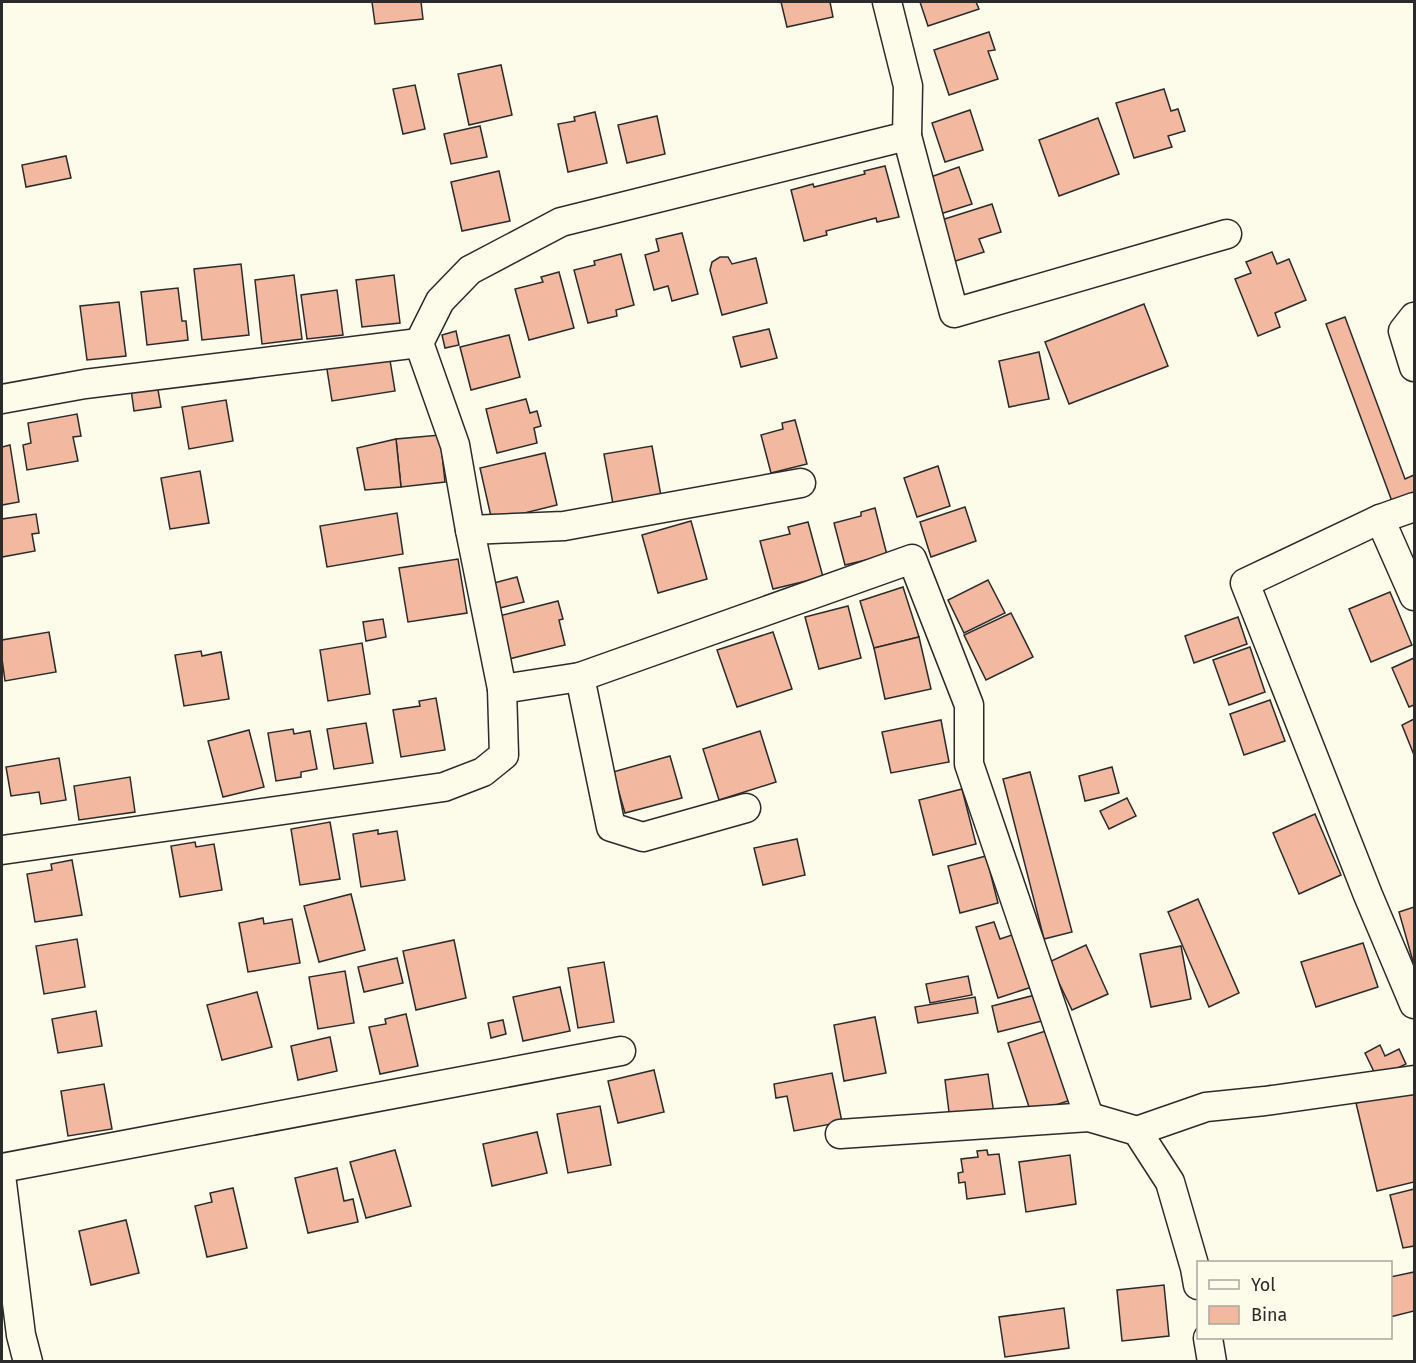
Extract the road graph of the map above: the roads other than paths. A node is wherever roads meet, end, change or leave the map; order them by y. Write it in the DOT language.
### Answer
graph roads {
  1 [pos="887,2"];
  2 [pos="907,136"];
  3 [pos="1227,234"];
  4 [pos="1414,317"];
  5 [pos="419,342"];
  6 [pos="1414,367"];
  7 [pos="2,399"];
  8 [pos="801,483"];
  9 [pos="1414,507"];
  10 [pos="1380,519"];
  11 [pos="470,530"];
  12 [pos="1414,596"];
  13 [pos="580,677"];
  14 [pos="502,689"];
  15 [pos="746,808"];
  16 [pos="2,850"];
  17 [pos="1414,1004"];
  18 [pos="621,1051"];
  19 [pos="1414,1080"];
  20 [pos="1089,1117"];
  21 [pos="1137,1131"];
  22 [pos="840,1134"];
  23 [pos="2,1168"];
  24 [pos="2,1183"];
  25 [pos="1197,1279"];
  26 [pos="1208,1339"];
  27 [pos="28,1362"];
  28 [pos="1212,1362"];
  1 -- 2 [label="street"];
  2 -- 3 [label="street"];
  2 -- 5 [label="street"];
  4 -- 6 [label="street"];
  5 -- 7 [label="street"];
  5 -- 11 [label="street"];
  8 -- 11 [label="street"];
  9 -- 10 [label="street"];
  10 -- 12 [label="street"];
  10 -- 17 [label="street"];
  11 -- 14 [label="street"];
  13 -- 14 [label="street"];
  13 -- 15 [label="street"];
  13 -- 20 [label="street"];
  14 -- 16 [label="street"];
  18 -- 23 [label="street"];
  19 -- 21 [label="street"];
  20 -- 21 [label="street"];
  20 -- 22 [label="street"];
  21 -- 25 [label="street"];
  24 -- 27 [label="street"];
  26 -- 28 [label="street"];
}
